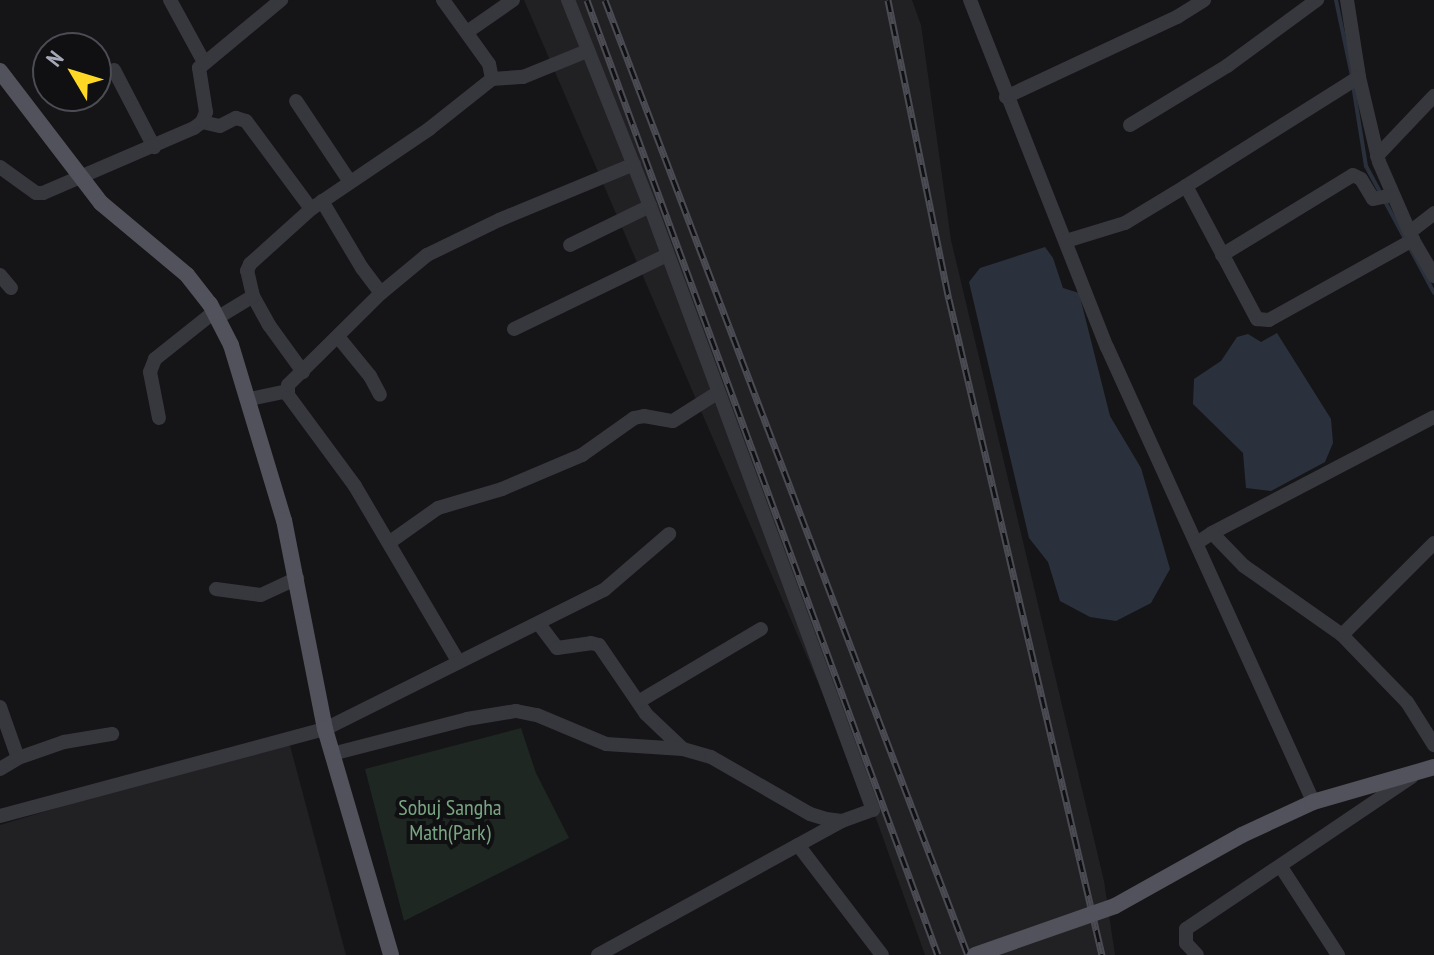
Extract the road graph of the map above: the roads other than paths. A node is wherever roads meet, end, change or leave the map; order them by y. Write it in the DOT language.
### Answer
graph roads {
  1 [pos="170,0"];
  2 [pos="281,0"];
  3 [pos="443,0"];
  4 [pos="513,0"];
  5 [pos="568,0"];
  6 [pos="970,0"];
  7 [pos="1204,0"];
  8 [pos="1317,0"];
  9 [pos="1347,0"];
  10 [pos="467,32"];
  11 [pos="587,51"];
  12 [pos="204,62"];
  13 [pos="114,70"];
  14 [pos="0,71"];
  15 [pos="492,79"];
  16 [pos="1352,81"];
  17 [pos="1434,96"];
  18 [pos="1006,97"];
  19 [pos="296,101"];
  20 [pos="202,122"];
  21 [pos="1130,125"];
  22 [pos="154,147"];
  23 [pos="1377,156"];
  24 [pos="634,164"];
  25 [pos="0,167"];
  26 [pos="81,177"];
  27 [pos="350,182"];
  28 [pos="1186,186"];
  29 [pos="1386,197"];
  30 [pos="317,205"];
  31 [pos="650,206"];
  32 [pos="1434,213"];
  33 [pos="1408,240"];
  34 [pos="1066,241"];
  35 [pos="570,245"];
  36 [pos="667,255"];
  37 [pos="1222,255"];
  38 [pos="0,275"];
  39 [pos="1434,276"];
  40 [pos="11,288"];
  41 [pos="381,293"];
  42 [pos="253,296"];
  43 [pos="216,315"];
  44 [pos="514,329"];
  45 [pos="339,338"];
  46 [pos="303,372"];
  47 [pos="287,391"];
  48 [pos="717,393"];
  49 [pos="380,395"];
  50 [pos="250,399"];
  51 [pos="1434,417"];
  52 [pos="159,418"];
  53 [pos="1212,533"];
  54 [pos="669,534"];
  55 [pos="390,542"];
  56 [pos="1197,543"];
  57 [pos="1434,543"];
  58 [pos="297,578"];
  59 [pos="216,589"];
  60 [pos="539,624"];
  61 [pos="761,629"];
  62 [pos="1342,635"];
  63 [pos="458,661"];
  64 [pos="638,702"];
  65 [pos="0,707"];
  66 [pos="325,729"];
  67 [pos="112,734"];
  68 [pos="1434,745"];
  69 [pos="683,749"];
  70 [pos="332,754"];
  71 [pos="18,758"];
  72 [pos="1434,767"];
  73 [pos="0,769"];
  74 [pos="1414,774"];
  75 [pos="1313,802"];
  76 [pos="0,816"];
  77 [pos="842,821"];
  78 [pos="798,845"];
  79 [pos="1281,867"];
  80 [pos="391,955"];
  81 [pos="598,955"];
  82 [pos="882,955"];
  83 [pos="975,955"];
  84 [pos="1197,955"];
  85 [pos="1338,955"];
  1 -- 12 [label="street"];
  2 -- 12 [label="street"];
  3 -- 10 [label="street"];
  4 -- 10 [label="street"];
  5 -- 11 [label="street"];
  6 -- 18 [label="street"];
  7 -- 18 [label="street"];
  8 -- 21 [label="street"];
  9 -- 16 [label="street"];
  10 -- 15 [label="street"];
  11 -- 15 [label="street"];
  11 -- 24 [label="street"];
  12 -- 20 [label="street"];
  13 -- 22 [label="street"];
  14 -- 26 [label="main road"];
  15 -- 27 [label="street"];
  16 -- 23 [label="street"];
  16 -- 28 [label="street"];
  17 -- 23 [label="street"];
  18 -- 34 [label="street"];
  19 -- 27 [label="street"];
  20 -- 22 [label="street"];
  20 -- 30 [label="street"];
  22 -- 26 [label="street"];
  23 -- 29 [label="street"];
  24 -- 31 [label="street"];
  24 -- 41 [label="street"];
  25 -- 26 [label="street"];
  26 -- 43 [label="main road"];
  27 -- 30 [label="street"];
  28 -- 34 [label="street"];
  28 -- 37 [label="street"];
  29 -- 33 [label="street"];
  29 -- 37 [label="street"];
  30 -- 41 [label="street"];
  30 -- 42 [label="street"];
  31 -- 35 [label="street"];
  31 -- 36 [label="street"];
  32 -- 33 [label="street"];
  33 -- 37 [label="street"];
  33 -- 39 [label="street"];
  34 -- 56 [label="street"];
  36 -- 44 [label="street"];
  36 -- 48 [label="street"];
  38 -- 40 [label="street"];
  41 -- 45 [label="street"];
  42 -- 43 [label="street"];
  42 -- 46 [label="street"];
  43 -- 50 [label="main road"];
  43 -- 52 [label="street"];
  45 -- 46 [label="street"];
  45 -- 49 [label="street"];
  46 -- 47 [label="street"];
  47 -- 50 [label="street"];
  47 -- 55 [label="street"];
  48 -- 55 [label="street"];
  48 -- 77 [label="street"];
  50 -- 58 [label="main road"];
  51 -- 53 [label="street"];
  53 -- 56 [label="street"];
  53 -- 62 [label="street"];
  54 -- 60 [label="street"];
  55 -- 63 [label="street"];
  56 -- 75 [label="street"];
  57 -- 62 [label="street"];
  58 -- 59 [label="street"];
  58 -- 66 [label="main road"];
  60 -- 63 [label="street"];
  60 -- 64 [label="street"];
  61 -- 64 [label="street"];
  62 -- 68 [label="street"];
  63 -- 66 [label="street"];
  64 -- 69 [label="street"];
  65 -- 71 [label="street"];
  66 -- 70 [label="main road"];
  66 -- 76 [label="street"];
  67 -- 71 [label="street"];
  69 -- 70 [label="street"];
  69 -- 77 [label="street"];
  70 -- 80 [label="main road"];
  71 -- 73 [label="street"];
  72 -- 74 [label="main road"];
  74 -- 75 [label="main road"];
  74 -- 79 [label="street"];
  75 -- 83 [label="main road, bridge"];
  77 -- 78 [label="street"];
  78 -- 81 [label="street"];
  78 -- 82 [label="street"];
  79 -- 84 [label="street"];
  79 -- 85 [label="street"];
}
